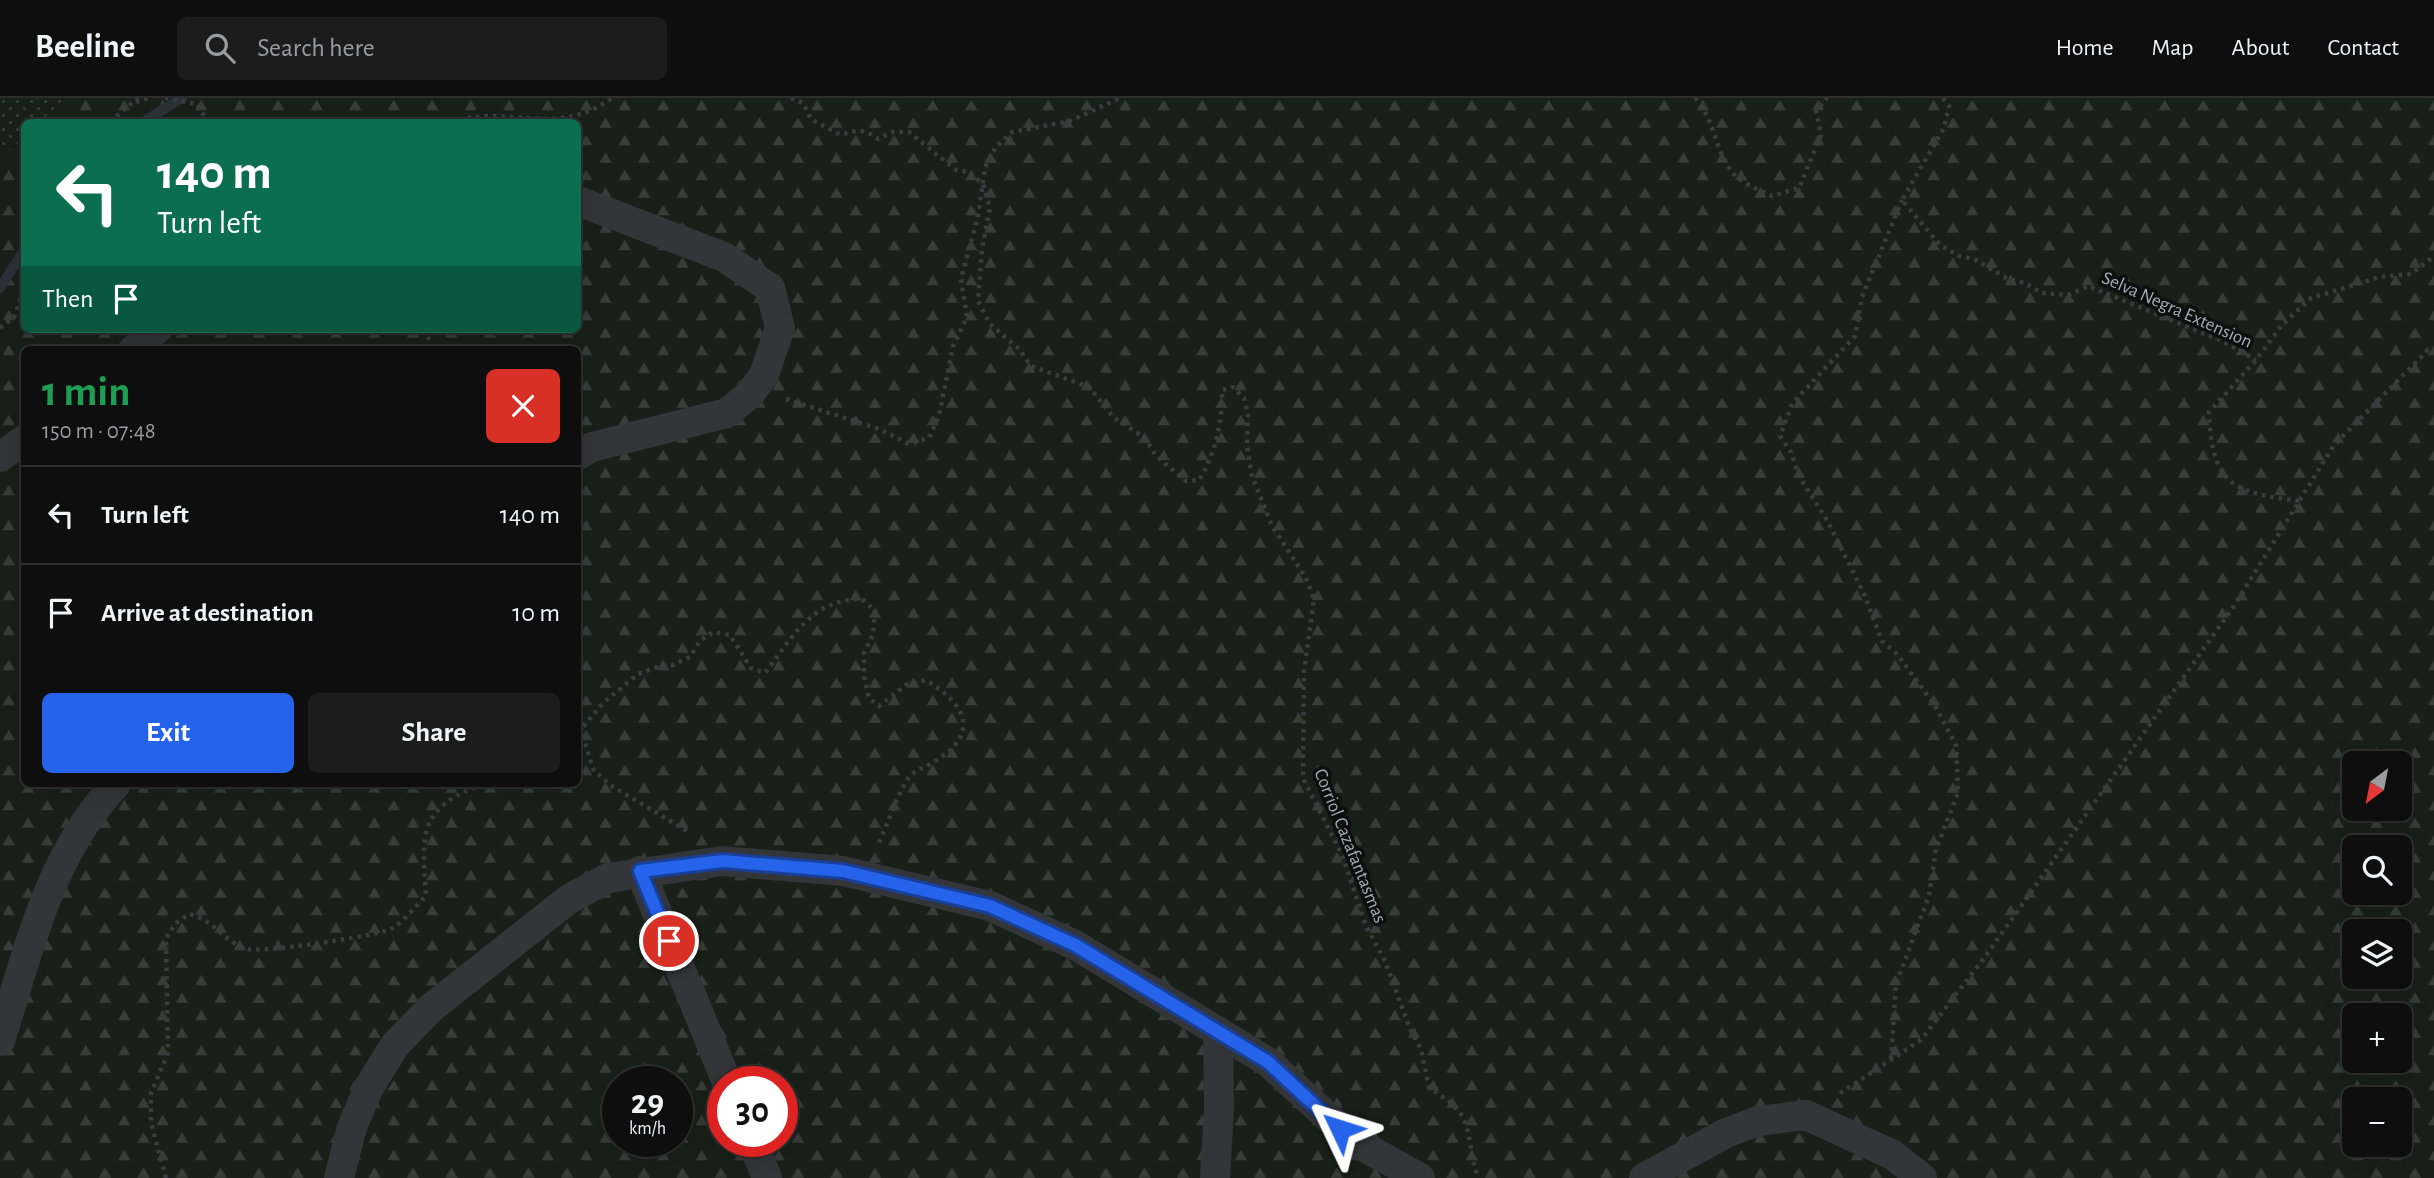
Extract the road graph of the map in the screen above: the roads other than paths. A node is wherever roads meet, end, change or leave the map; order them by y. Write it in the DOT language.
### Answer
graph roads {
  1 [pos="581,202"];
  2 [pos="153,333"];
  3 [pos="138,346"];
  4 [pos="21,442"];
  5 [pos="581,453"];
  6 [pos="0,457"];
  7 [pos="114,787"];
  8 [pos="640,871"];
  9 [pos="1218,1031"];
  10 [pos="0,1041"];
  11 [pos="720,1066"];
  12 [pos="758,1157"];
  13 [pos="339,1178"];
  14 [pos="767,1178"];
  15 [pos="1215,1178"];
  16 [pos="1420,1178"];
  17 [pos="1644,1178"];
  18 [pos="1922,1178"];
  1 -- 5 [label="street"];
  2 -- 3 [label="street"];
  4 -- 6 [label="street"];
  7 -- 10 [label="street"];
  8 -- 9 [label="street"];
  8 -- 11 [label="street"];
  8 -- 13 [label="street"];
  9 -- 15 [label="street"];
  9 -- 16 [label="street"];
  12 -- 14 [label="street"];
  17 -- 18 [label="street"];
}
